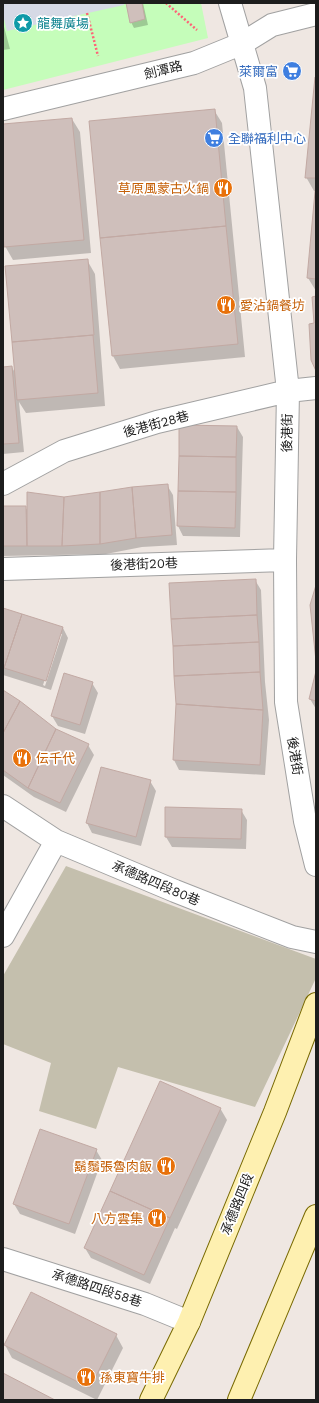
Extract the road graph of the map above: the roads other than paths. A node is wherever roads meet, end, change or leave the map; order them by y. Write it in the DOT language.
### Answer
graph roads {
  1 [pos="230,3"];
  2 [pos="316,14"];
  3 [pos="243,43"];
  4 [pos="3,109"];
  5 [pos="316,388"];
  6 [pos="288,391"];
  7 [pos="3,484"];
  8 [pos="285,560"];
  9 [pos="3,569"];
  10 [pos="3,806"];
  11 [pos="56,841"];
  12 [pos="316,865"];
  13 [pos="3,936"];
  14 [pos="316,942"];
  15 [pos="316,1004"];
  16 [pos="316,1216"];
  17 [pos="3,1259"];
  18 [pos="189,1322"];
  19 [pos="151,1400"];
  20 [pos="239,1400"];
  1 -- 3 [label="street, 後港街"];
  2 -- 3 [label="street, 劍潭路"];
  3 -- 4 [label="street, 劍潭路"];
  3 -- 6 [label="street, 後港街"];
  5 -- 6 [label="street, 後港街28巷"];
  6 -- 7 [label="street, 後港街28巷"];
  6 -- 8 [label="street, 後港街"];
  8 -- 9 [label="street, 後港街20巷"];
  8 -- 12 [label="street, 後港街"];
  10 -- 11 [label="street, 承德路四段80巷"];
  11 -- 13 [label="street"];
  11 -- 14 [label="street, 承德路四段80巷"];
  15 -- 18 [label="main road, 承德路四段"];
  16 -- 20 [label="main road"];
  17 -- 18 [label="street, 承德路四段58巷"];
  18 -- 19 [label="main road, 承德路四段"];
}
